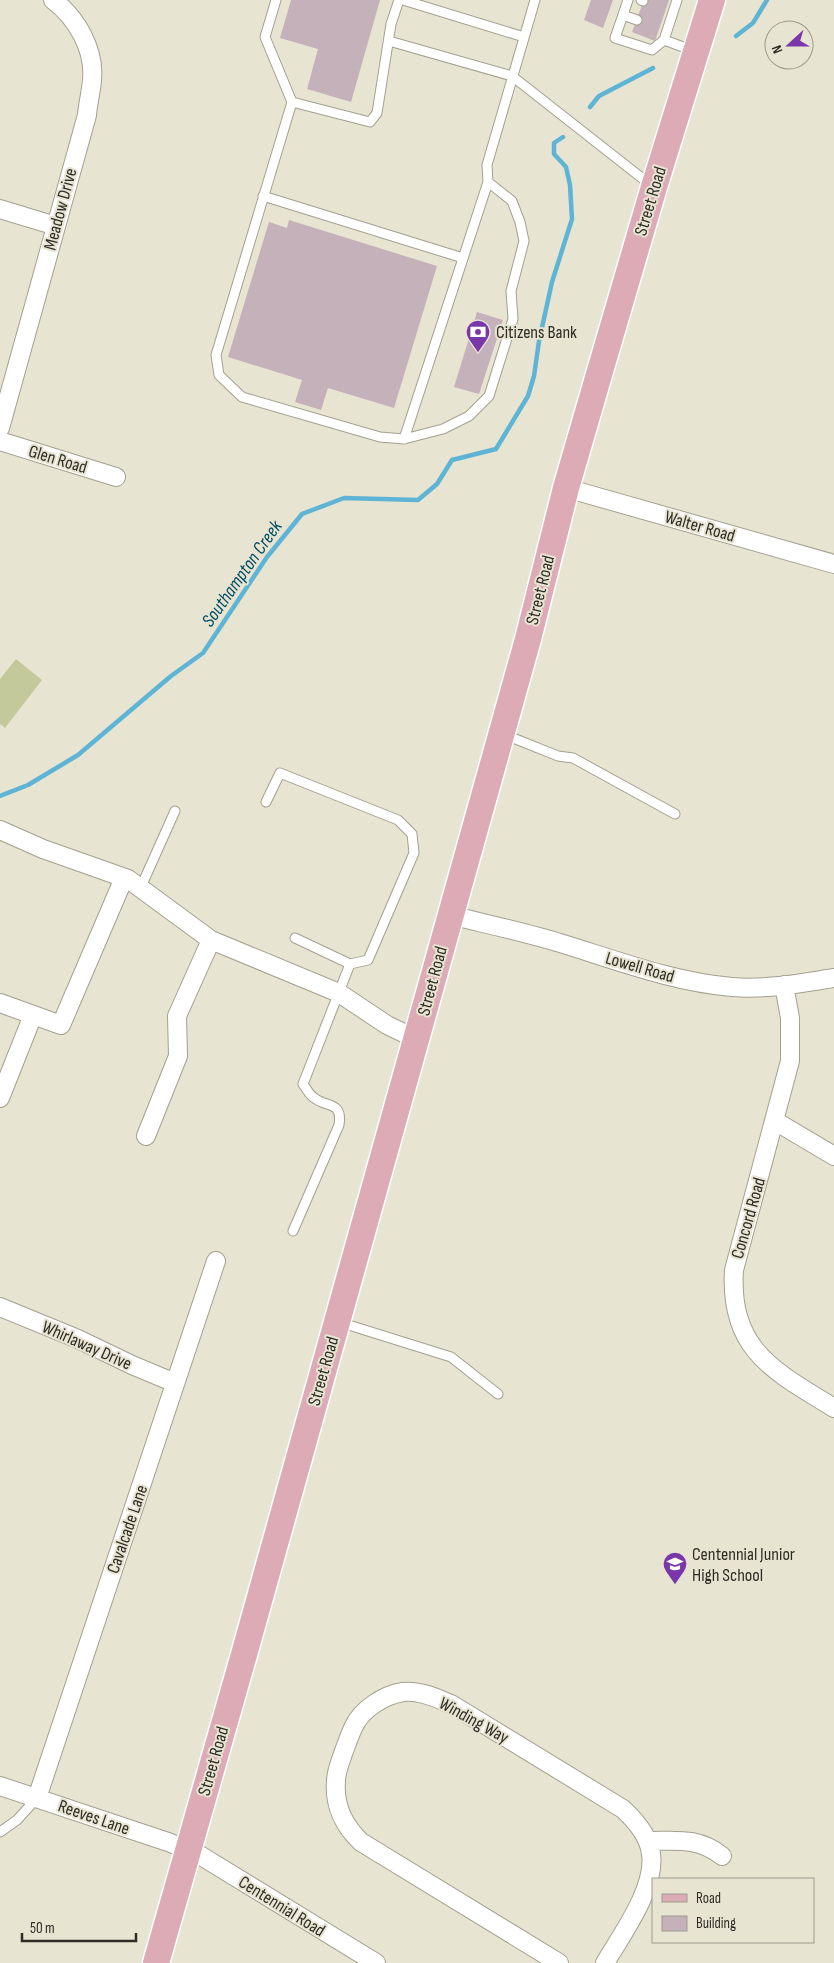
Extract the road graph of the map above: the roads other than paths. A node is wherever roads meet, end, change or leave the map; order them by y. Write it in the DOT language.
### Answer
graph roads {
  1 [pos="53,0"];
  2 [pos="276,0"];
  3 [pos="401,0"];
  4 [pos="535,0"];
  5 [pos="628,0"];
  6 [pos="677,0"];
  7 [pos="712,0"];
  8 [pos="623,15"];
  9 [pos="637,20"];
  10 [pos="664,32"];
  11 [pos="524,37"];
  12 [pos="389,41"];
  13 [pos="697,52"];
  14 [pos="512,76"];
  15 [pos="292,102"];
  16 [pos="488,182"];
  17 [pos="654,187"];
  18 [pos="263,196"];
  19 [pos="0,209"];
  20 [pos="56,226"];
  21 [pos="463,258"];
  22 [pos="0,428"];
  23 [pos="404,439"];
  24 [pos="0,441"];
  25 [pos="116,477"];
  26 [pos="566,488"];
  27 [pos="834,564"];
  28 [pos="501,733"];
  29 [pos="266,802"];
  30 [pos="175,811"];
  31 [pos="675,814"];
  32 [pos="0,830"];
  33 [pos="124,878"];
  34 [pos="140,889"];
  35 [pos="450,915"];
  36 [pos="295,938"];
  37 [pos="211,940"];
  38 [pos="350,964"];
  39 [pos="834,978"];
  40 [pos="784,986"];
  41 [pos="340,993"];
  42 [pos="0,1003"];
  43 [pos="33,1014"];
  44 [pos="416,1039"];
  45 [pos="0,1098"];
  46 [pos="775,1121"];
  47 [pos="146,1136"];
  48 [pos="834,1156"];
  49 [pos="293,1231"];
  50 [pos="216,1261"];
  51 [pos="0,1307"];
  52 [pos="337,1322"];
  53 [pos="175,1383"];
  54 [pos="498,1394"];
  55 [pos="834,1408"];
  56 [pos="0,1786"];
  57 [pos="37,1798"];
  58 [pos="0,1832"];
  59 [pos="648,1841"];
  60 [pos="188,1850"];
  61 [pos="722,1856"];
  62 [pos="156,1963"];
  63 [pos="376,1963"];
  64 [pos="559,1963"];
  65 [pos="605,1963"];
  1 -- 20 [label="street, Meadow Drive"];
  2 -- 15 [label="lane"];
  3 -- 11 [label="lane"];
  3 -- 12 [label="lane"];
  4 -- 11 [label="lane"];
  5 -- 8 [label="lane"];
  6 -- 10 [label="lane"];
  7 -- 13 [label="main road, Street Road"];
  8 -- 9 [label="lane"];
  8 -- 10 [label="lane"];
  10 -- 13 [label="lane"];
  11 -- 14 [label="lane"];
  12 -- 14 [label="lane"];
  12 -- 15 [label="lane"];
  13 -- 17 [label="main road, Street Road"];
  14 -- 16 [label="lane"];
  14 -- 17 [label="lane"];
  15 -- 18 [label="lane"];
  16 -- 21 [label="lane"];
  16 -- 23 [label="lane"];
  17 -- 26 [label="main road, Street Road"];
  18 -- 21 [label="lane"];
  18 -- 23 [label="lane"];
  19 -- 20 [label="street"];
  20 -- 22 [label="street, Meadow Drive"];
  21 -- 23 [label="lane"];
  24 -- 25 [label="street, Glen Road"];
  26 -- 27 [label="street, Walter Road"];
  26 -- 28 [label="main road, Street Road"];
  28 -- 31 [label="lane"];
  28 -- 35 [label="main road, Street Road"];
  29 -- 38 [label="lane"];
  30 -- 34 [label="lane"];
  32 -- 33 [label="street"];
  33 -- 34 [label="street"];
  33 -- 43 [label="street"];
  34 -- 37 [label="street"];
  35 -- 40 [label="street, Lowell Road"];
  35 -- 44 [label="main road, Street Road"];
  36 -- 38 [label="lane"];
  37 -- 41 [label="street"];
  37 -- 47 [label="street"];
  38 -- 41 [label="lane"];
  39 -- 40 [label="street, Lowell Road"];
  40 -- 46 [label="street, Concord Road"];
  41 -- 44 [label="street"];
  41 -- 49 [label="lane"];
  42 -- 43 [label="street"];
  43 -- 45 [label="street"];
  44 -- 52 [label="main road, Street Road"];
  46 -- 48 [label="street"];
  46 -- 55 [label="street, Concord Road"];
  50 -- 53 [label="street, Cavalcade Lane"];
  51 -- 53 [label="street, Whirlaway Drive"];
  52 -- 54 [label="lane"];
  52 -- 60 [label="main road, Street Road"];
  53 -- 57 [label="street, Cavalcade Lane"];
  56 -- 57 [label="street, Reeves Lane"];
  57 -- 58 [label="lane"];
  57 -- 60 [label="street, Reeves Lane"];
  59 -- 61 [label="street"];
  59 -- 64 [label="street, Winding Way"];
  59 -- 65 [label="street, Winding Way"];
  60 -- 62 [label="main road, Street Road"];
  60 -- 63 [label="street, Centennial Road"];
}
